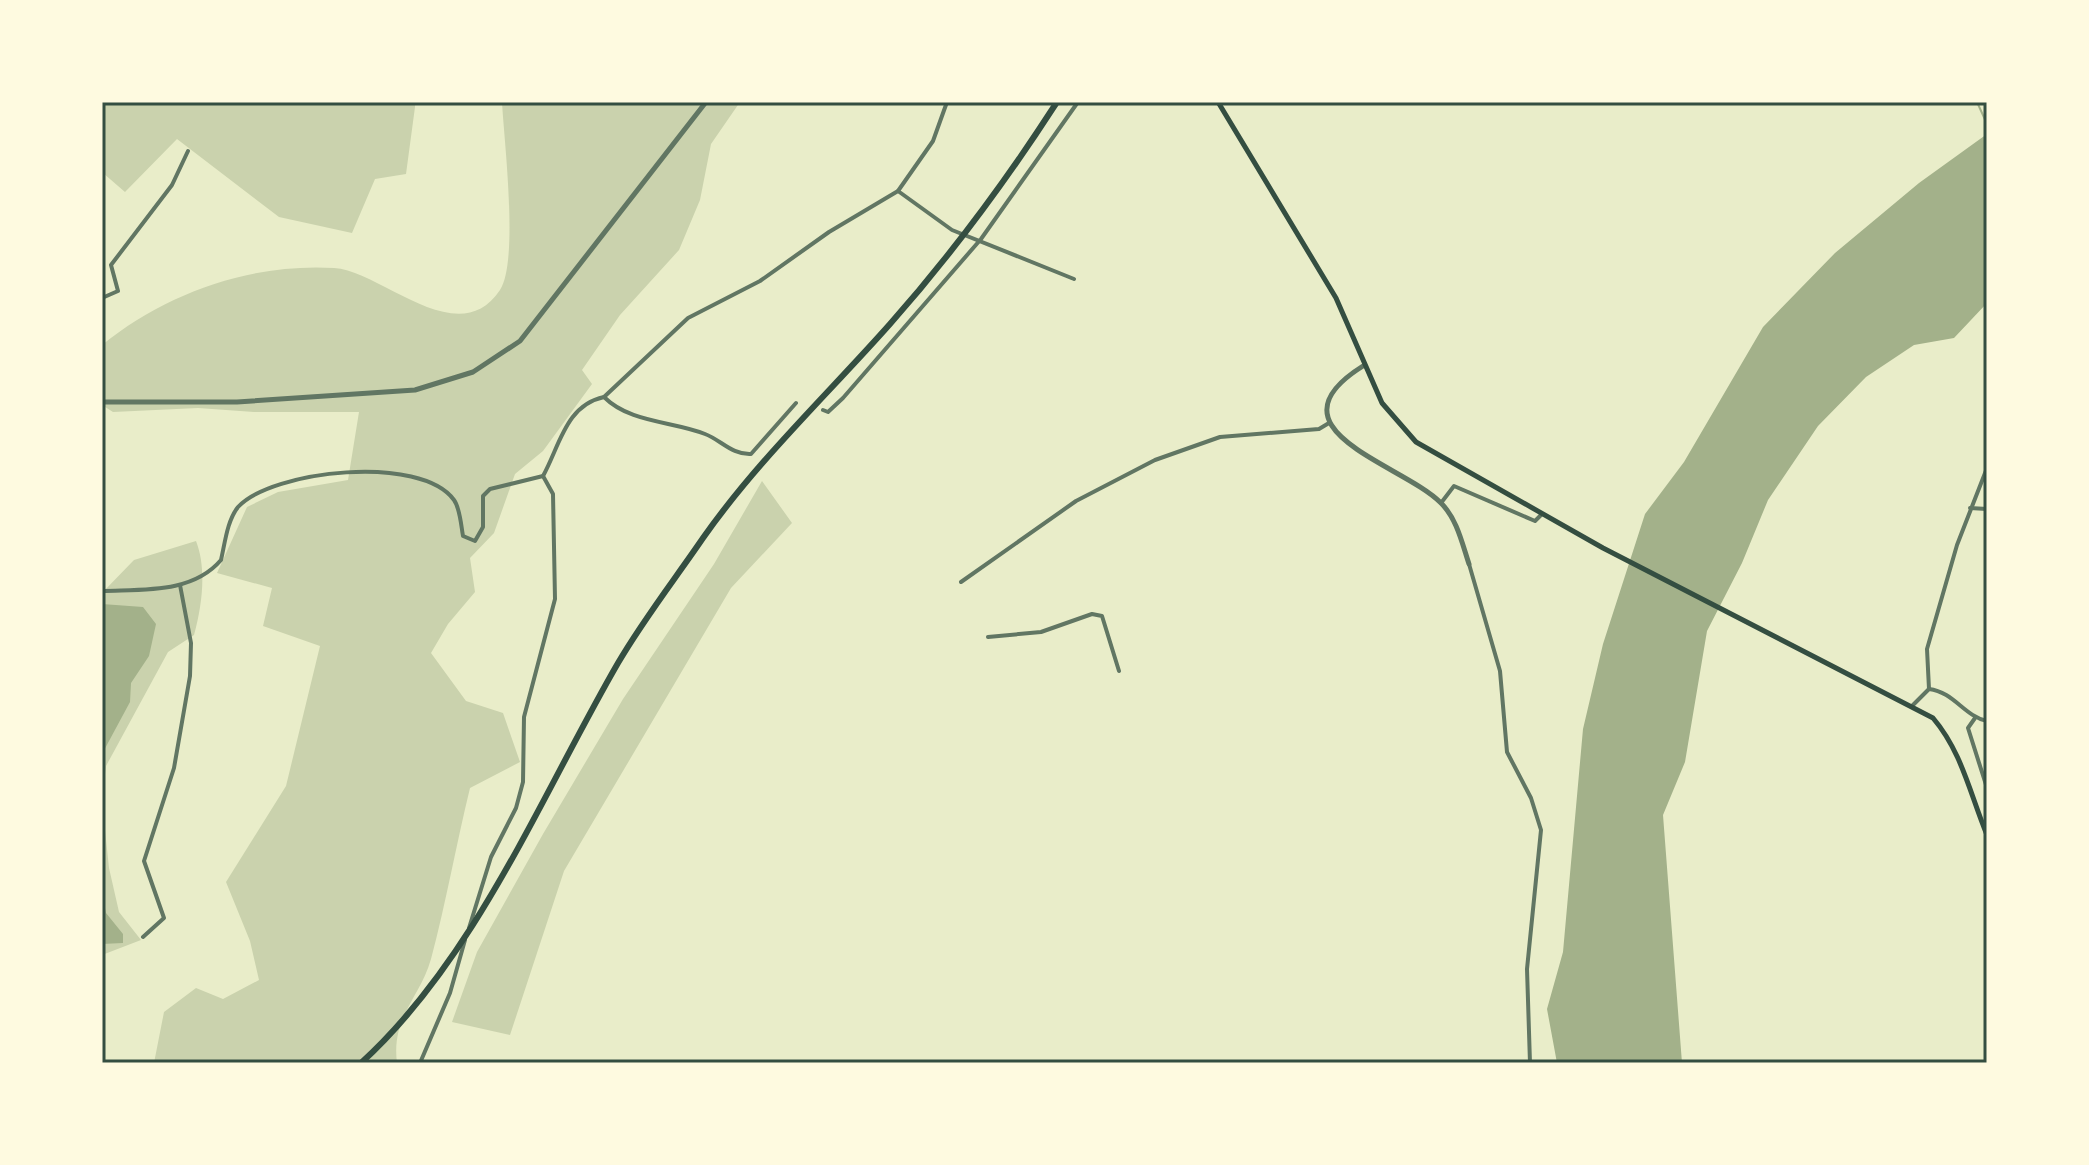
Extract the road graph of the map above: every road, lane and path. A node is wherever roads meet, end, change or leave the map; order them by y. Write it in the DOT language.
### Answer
graph roads {
  1 [pos="706,102"];
  2 [pos="947,102"];
  3 [pos="1054,102"];
  4 [pos="1078,102"];
  5 [pos="1218,102"];
  6 [pos="188,151"];
  7 [pos="898,191"];
  8 [pos="981,239"];
  9 [pos="1074,279"];
  10 [pos="102,298"];
  11 [pos="1363,366"];
  12 [pos="604,397"];
  13 [pos="102,402"];
  14 [pos="796,403"];
  15 [pos="823,410"];
  16 [pos="1329,423"];
  17 [pos="1987,468"];
  18 [pos="543,476"];
  19 [pos="1441,503"];
  20 [pos="1970,508"];
  21 [pos="1987,509"];
  22 [pos="1542,514"];
  23 [pos="1469,564"];
  24 [pos="961,582"];
  25 [pos="180,585"];
  26 [pos="102,591"];
  27 [pos="988,637"];
  28 [pos="1119,671"];
  29 [pos="1929,689"];
  30 [pos="1912,706"];
  31 [pos="1975,718"];
  32 [pos="1987,721"];
  33 [pos="1987,788"];
  34 [pos="1987,835"];
  35 [pos="143,937"];
  36 [pos="361,1063"];
  37 [pos="420,1063"];
  38 [pos="1530,1063"];
  1 -- 13 [label="street"];
  2 -- 7 [label="street"];
  3 -- 36 [label="main road"];
  4 -- 8 [label="street"];
  5 -- 11 [label="main road"];
  6 -- 10 [label="street"];
  7 -- 8 [label="street"];
  7 -- 12 [label="street"];
  8 -- 9 [label="street"];
  8 -- 15 [label="street"];
  11 -- 16 [label="street"];
  11 -- 22 [label="main road"];
  12 -- 14 [label="street"];
  12 -- 18 [label="street"];
  16 -- 19 [label="street"];
  16 -- 24 [label="street"];
  17 -- 20 [label="street"];
  18 -- 25 [label="street"];
  18 -- 37 [label="street"];
  19 -- 22 [label="street"];
  19 -- 23 [label="street"];
  20 -- 21 [label="street"];
  20 -- 29 [label="street"];
  22 -- 30 [label="main road"];
  23 -- 38 [label="street"];
  25 -- 26 [label="street"];
  25 -- 35 [label="street"];
  27 -- 28 [label="street"];
  29 -- 30 [label="street"];
  29 -- 31 [label="street"];
  30 -- 34 [label="main road"];
  31 -- 32 [label="street"];
  31 -- 33 [label="street"];
}
